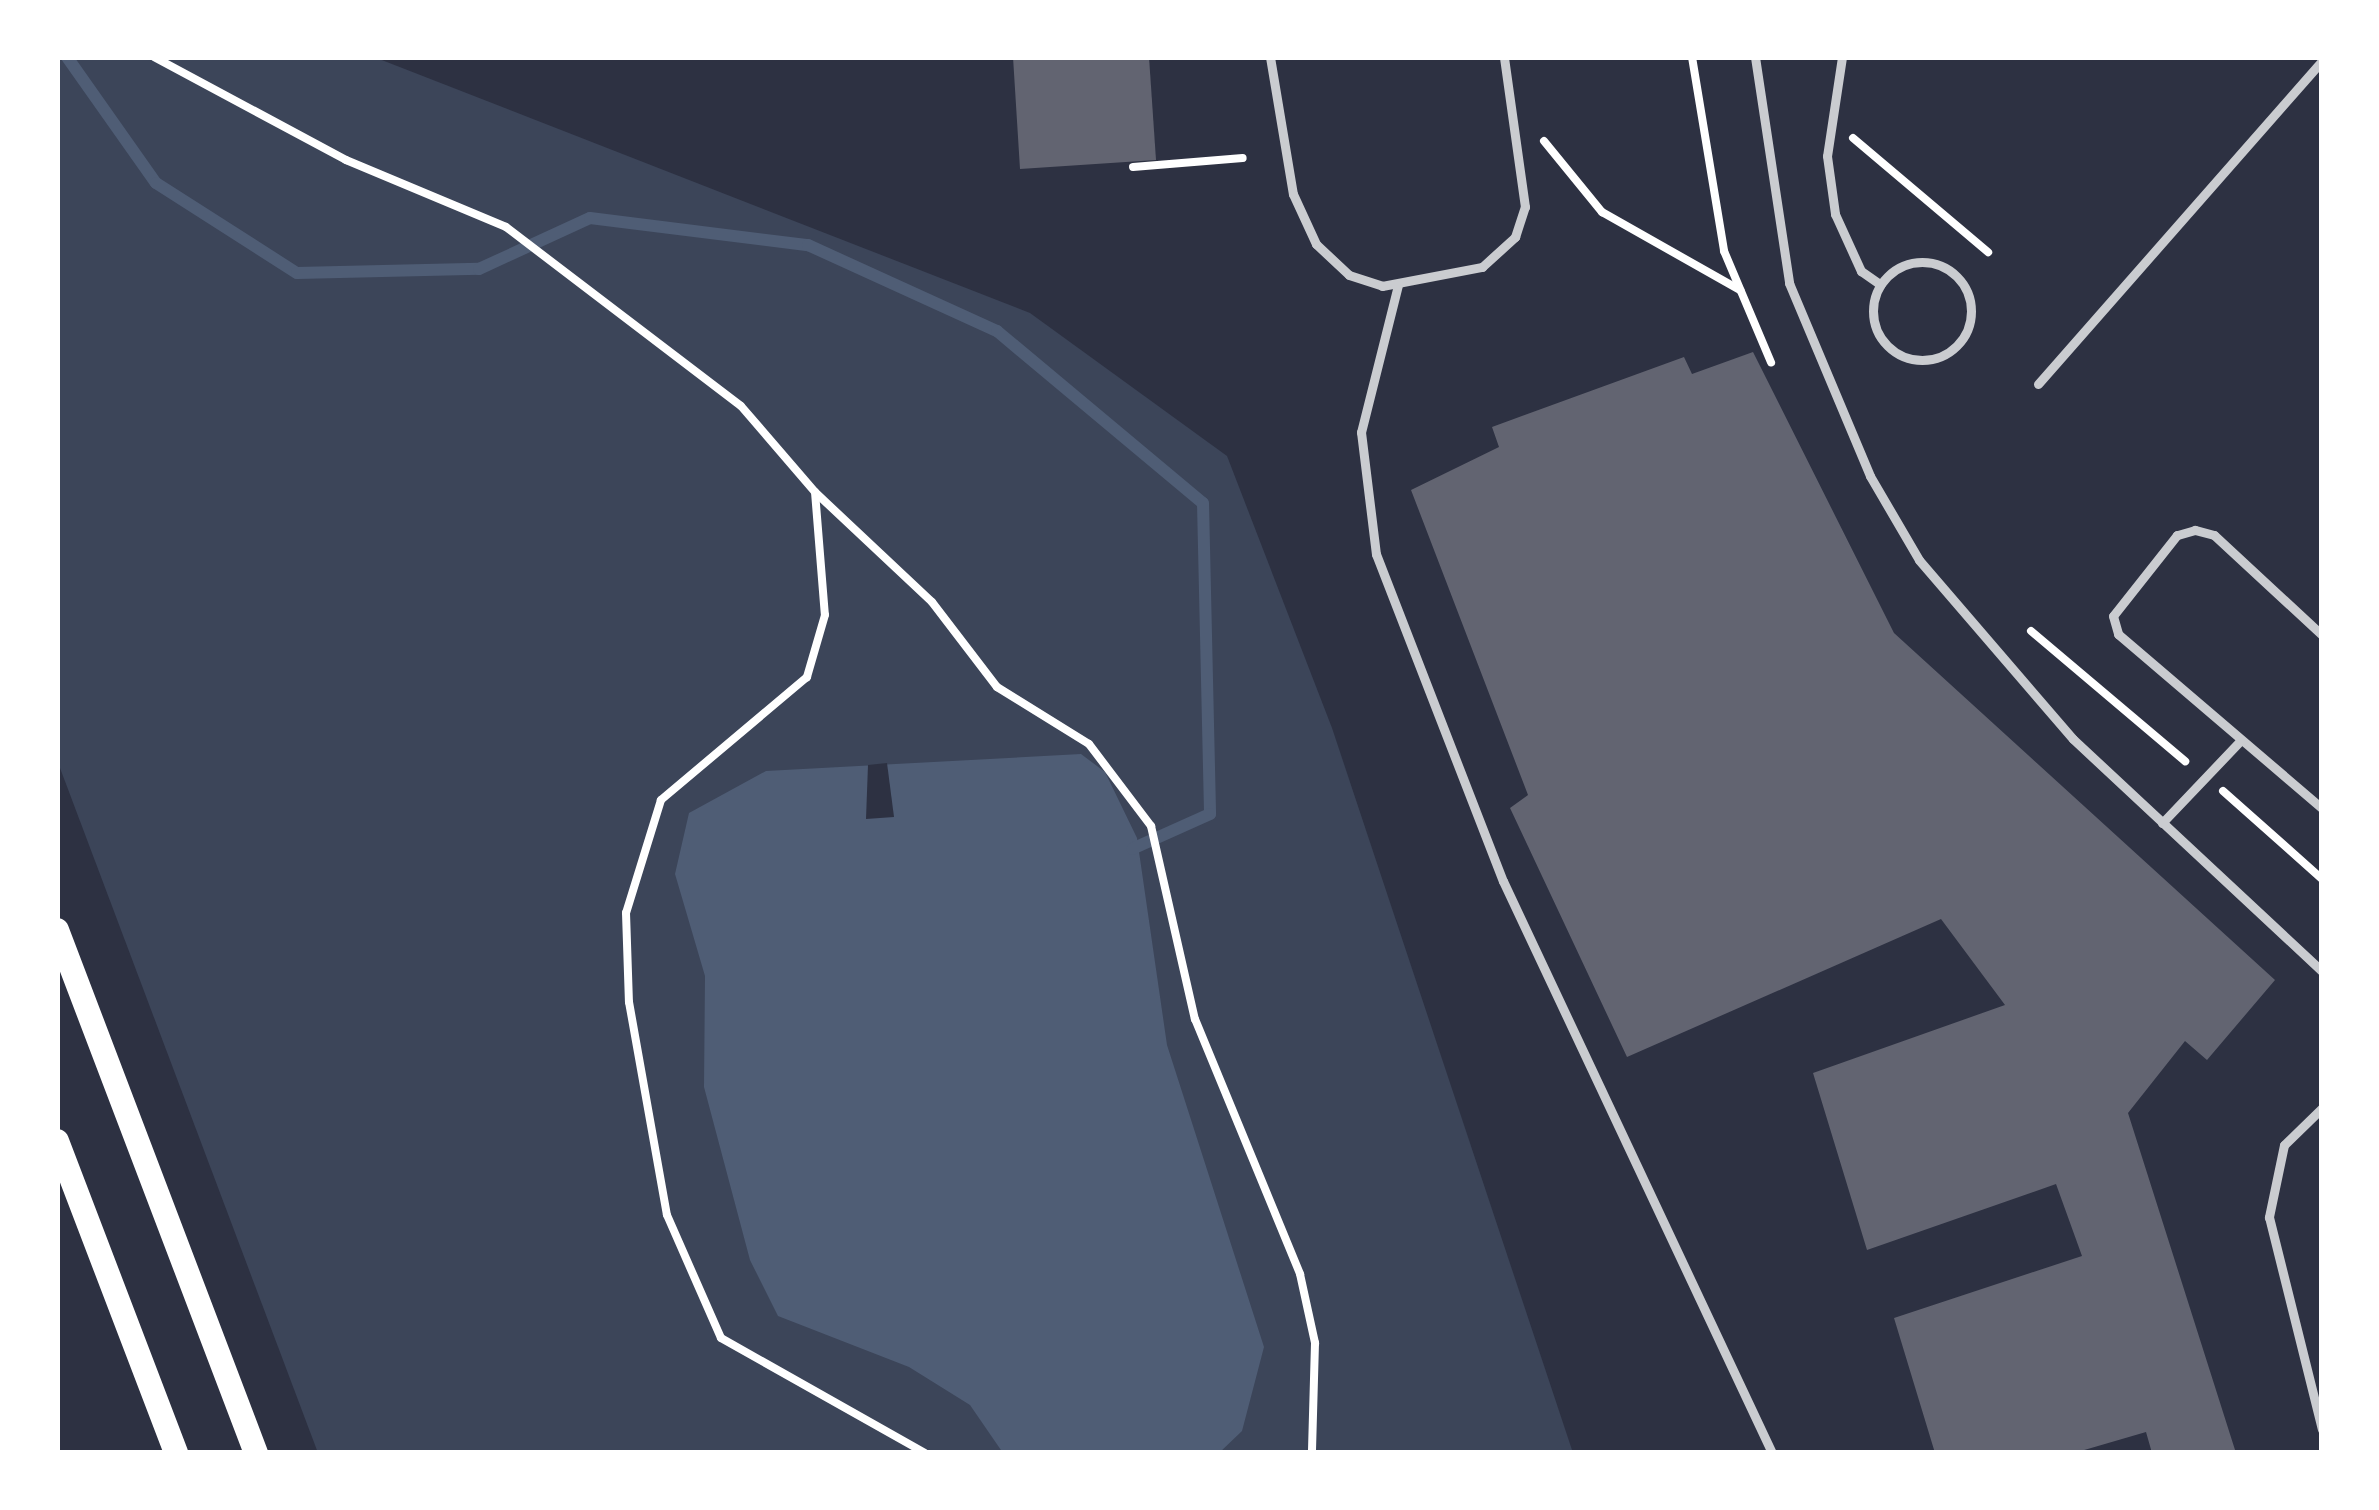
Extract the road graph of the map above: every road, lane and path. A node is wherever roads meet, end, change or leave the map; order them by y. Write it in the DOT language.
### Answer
graph roads {
  1 [pos="154,57"];
  2 [pos="1270,57"];
  3 [pos="1504,57"];
  4 [pos="1692,57"];
  5 [pos="1755,57"];
  6 [pos="1842,57"];
  7 [pos="2322,62"];
  8 [pos="1853,138"];
  9 [pos="1544,141"];
  10 [pos="1243,158"];
  11 [pos="1133,167"];
  12 [pos="1988,252"];
  13 [pos="1398,285"];
  14 [pos="1881,285"];
  15 [pos="1741,290"];
  16 [pos="1771,362"];
  17 [pos="2038,384"];
  18 [pos="815,492"];
  19 [pos="2031,631"];
  20 [pos="2322,635"];
  21 [pos="2240,741"];
  22 [pos="2185,761"];
  23 [pos="2223,791"];
  24 [pos="2322,808"];
  25 [pos="2162,823"];
  26 [pos="2322,878"];
  27 [pos="57,929"];
  28 [pos="2322,971"];
  29 [pos="2322,1108"];
  30 [pos="57,1141"];
  31 [pos="2322,1430"];
  32 [pos="176,1453"];
  33 [pos="256,1453"];
  34 [pos="925,1453"];
  35 [pos="1312,1453"];
  36 [pos="1772,1453"];
  1 -- 18 [label="path"];
  2 -- 13 [label="lane"];
  3 -- 13 [label="lane"];
  4 -- 15 [label="path"];
  5 -- 25 [label="lane"];
  6 -- 14 [label="lane"];
  7 -- 17 [label="lane"];
  8 -- 12 [label="path"];
  9 -- 15 [label="path"];
  10 -- 11 [label="path"];
  13 -- 36 [label="lane"];
  14 -- 14 [label="lane"];
  15 -- 16 [label="path"];
  18 -- 34 [label="path"];
  18 -- 35 [label="path"];
  19 -- 22 [label="path"];
  20 -- 21 [label="lane"];
  21 -- 24 [label="lane"];
  21 -- 25 [label="lane"];
  23 -- 26 [label="path"];
  25 -- 28 [label="lane"];
  27 -- 33 [label="main road"];
  29 -- 31 [label="lane"];
  30 -- 32 [label="main road"];
}
